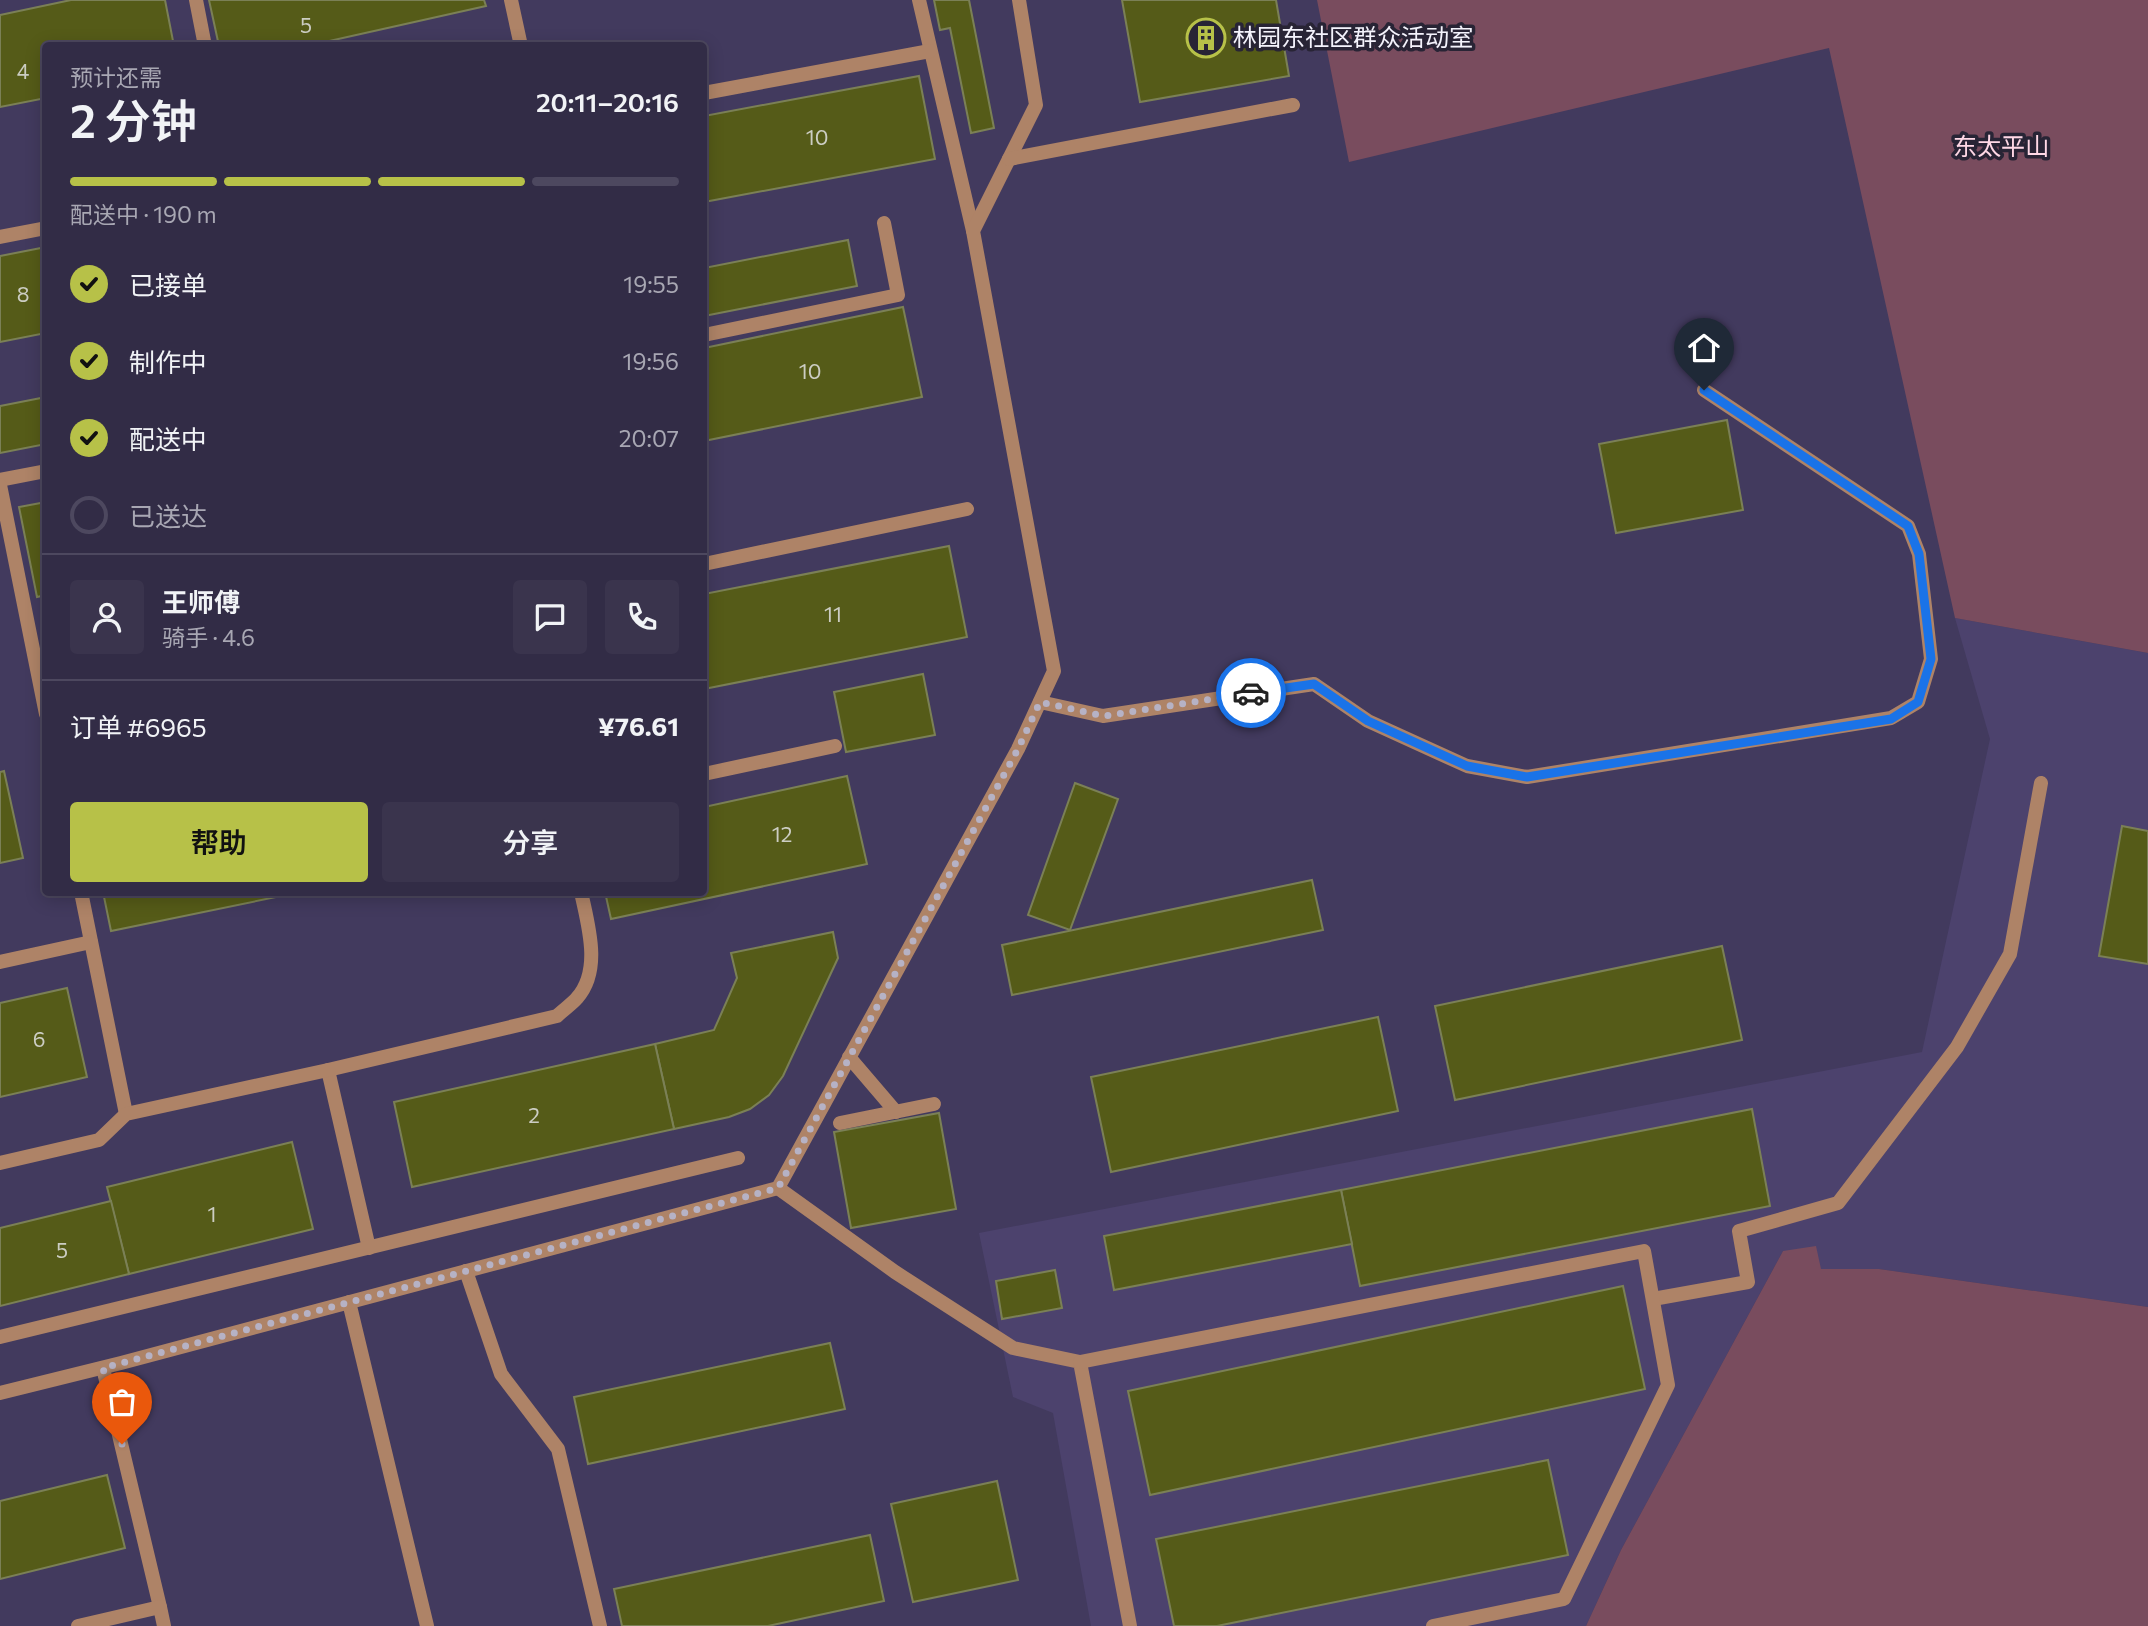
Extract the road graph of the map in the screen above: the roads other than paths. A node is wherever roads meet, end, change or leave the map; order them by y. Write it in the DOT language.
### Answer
graph roads {
  1 [pos="197,0"];
  2 [pos="511,0"];
  3 [pos="919,0"];
  4 [pos="1019,0"];
  5 [pos="204,42"];
  6 [pos="521,42"];
  7 [pos="930,51"];
  8 [pos="707,92"];
  9 [pos="1293,105"];
  10 [pos="1009,159"];
  11 [pos="884,223"];
  12 [pos="0,226"];
  13 [pos="40,229"];
  14 [pos="974,231"];
  15 [pos="0,237"];
  16 [pos="707,334"];
  17 [pos="1704,390"];
  18 [pos="42,472"];
  19 [pos="0,483"];
  20 [pos="967,509"];
  21 [pos="707,563"];
  22 [pos="42,694"];
  23 [pos="1040,702"];
  24 [pos="835,746"];
  25 [pos="707,773"];
  26 [pos="2041,783"];
  27 [pos="82,896"];
  28 [pos="582,896"];
  29 [pos="91,942"];
  30 [pos="0,962"];
  31 [pos="849,1057"];
  32 [pos="328,1070"];
  33 [pos="934,1104"];
  34 [pos="896,1112"];
  35 [pos="126,1114"];
  36 [pos="840,1123"];
  37 [pos="738,1158"];
  38 [pos="0,1163"];
  39 [pos="778,1188"];
  40 [pos="369,1248"];
  41 [pos="466,1271"];
  42 [pos="1653,1299"];
  43 [pos="349,1302"];
  44 [pos="0,1337"];
  45 [pos="1080,1362"];
  46 [pos="103,1368"];
  47 [pos="0,1393"];
  48 [pos="160,1607"];
  49 [pos="78,1626"];
  50 [pos="164,1626"];
  51 [pos="427,1626"];
  52 [pos="600,1626"];
  53 [pos="1130,1626"];
  54 [pos="1433,1626"];
  1 -- 5 [label="street"];
  2 -- 6 [label="street"];
  3 -- 7 [label="street"];
  4 -- 10 [label="street"];
  7 -- 8 [label="street"];
  7 -- 14 [label="street"];
  9 -- 10 [label="street"];
  10 -- 14 [label="street"];
  11 -- 16 [label="street"];
  12 -- 13 [label="street"];
  13 -- 15 [label="street"];
  14 -- 23 [label="street"];
  17 -- 23 [label="street"];
  18 -- 19 [label="street"];
  19 -- 22 [label="street"];
  20 -- 21 [label="street"];
  23 -- 31 [label="street"];
  24 -- 25 [label="street"];
  26 -- 42 [label="street"];
  27 -- 29 [label="street"];
  28 -- 32 [label="street"];
  29 -- 30 [label="street"];
  29 -- 35 [label="street"];
  31 -- 34 [label="street"];
  31 -- 39 [label="street"];
  32 -- 35 [label="street"];
  32 -- 40 [label="street"];
  33 -- 34 [label="street"];
  34 -- 36 [label="street"];
  35 -- 38 [label="street"];
  37 -- 40 [label="street"];
  39 -- 41 [label="street"];
  39 -- 45 [label="street"];
  40 -- 44 [label="street"];
  41 -- 43 [label="street"];
  41 -- 52 [label="street"];
  42 -- 45 [label="street"];
  42 -- 54 [label="street"];
  43 -- 46 [label="street"];
  43 -- 51 [label="street"];
  45 -- 53 [label="street"];
  46 -- 47 [label="street"];
  46 -- 48 [label="street"];
  48 -- 49 [label="street"];
  48 -- 50 [label="street"];
}
